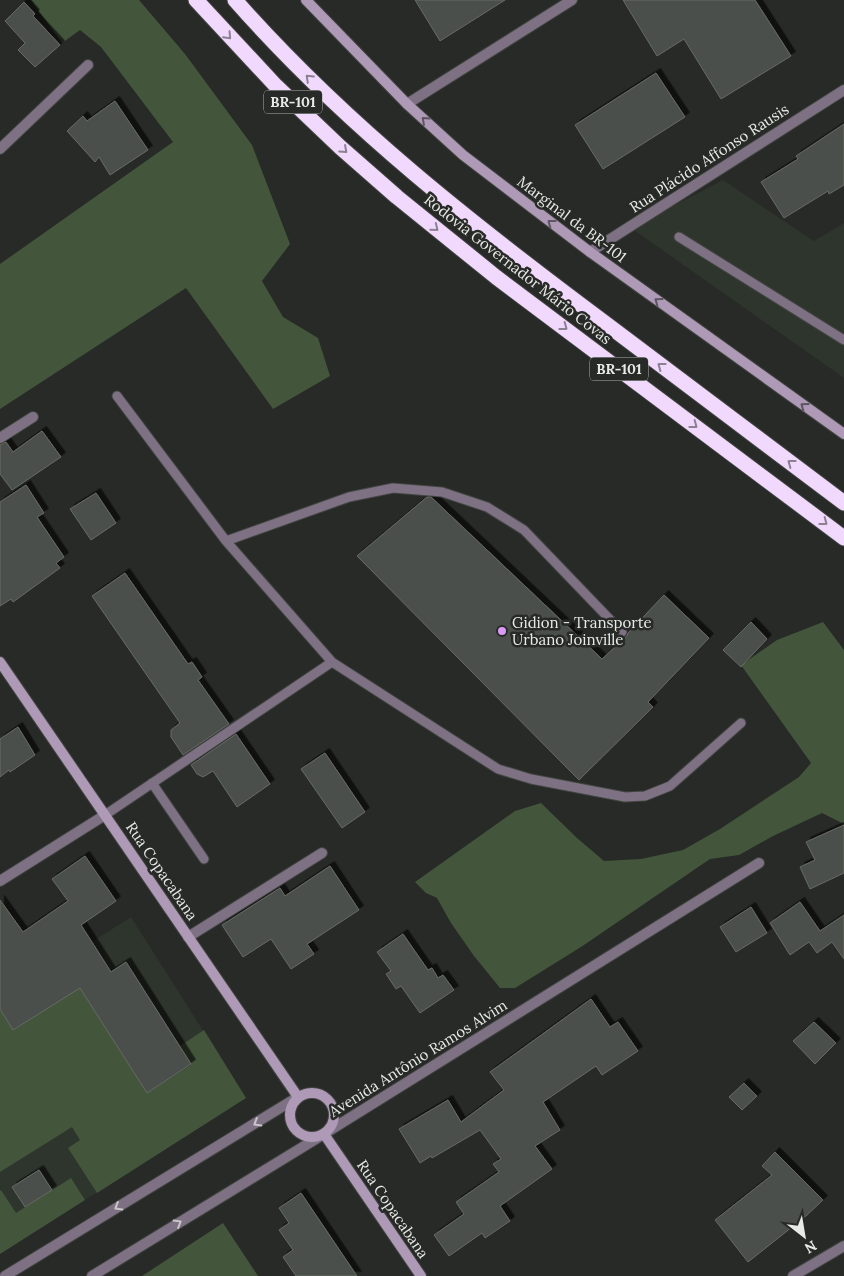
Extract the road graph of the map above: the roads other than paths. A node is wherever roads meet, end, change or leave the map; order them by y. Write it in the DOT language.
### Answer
graph roads {
  1 [pos="196,0"];
  2 [pos="235,0"];
  3 [pos="306,0"];
  4 [pos="572,0"];
  5 [pos="88,65"];
  6 [pos="844,90"];
  7 [pos="407,104"];
  8 [pos="0,149"];
  9 [pos="679,237"];
  10 [pos="590,252"];
  11 [pos="844,340"];
  12 [pos="117,396"];
  13 [pos="33,417"];
  14 [pos="844,434"];
  15 [pos="0,438"];
  16 [pos="844,503"];
  17 [pos="844,538"];
  18 [pos="226,541"];
  19 [pos="622,632"];
  20 [pos="0,662"];
  21 [pos="332,662"];
  22 [pos="742,723"];
  23 [pos="152,783"];
  24 [pos="105,815"];
  25 [pos="322,853"];
  26 [pos="204,859"];
  27 [pos="759,863"];
  28 [pos="0,880"];
  29 [pos="188,937"];
  30 [pos="298,1098"];
  31 [pos="324,1134"];
  32 [pos="844,1246"];
  33 [pos="5,1276"];
  34 [pos="92,1276"];
  35 [pos="421,1276"];
  36 [pos="793,1276"];
  1 -- 17 [label="highway, Rodovia Governador Mário Covas / BR-101, one-way"];
  16 -- 2 [label="highway, Rodovia Governador Mário Covas / BR-101, one-way"];
  3 -- 7 [label="main road, Marginal da BR-101"];
  4 -- 7 [label="street"];
  5 -- 8 [label="street"];
  6 -- 10 [label="street, Rua Plácido Affonso Rausis"];
  10 -- 7 [label="main road, Marginal da BR-101, one-way"];
  9 -- 11 [label="lane"];
  14 -- 10 [label="main road, Marginal da BR-101, one-way"];
  12 -- 18 [label="lane"];
  13 -- 15 [label="street"];
  18 -- 19 [label="lane"];
  18 -- 21 [label="lane"];
  20 -- 24 [label="main road, Rua Copacabana"];
  21 -- 22 [label="lane"];
  21 -- 23 [label="lane"];
  23 -- 24 [label="lane"];
  23 -- 26 [label="lane"];
  24 -- 28 [label="street"];
  24 -- 29 [label="main road, Rua Copacabana"];
  25 -- 29 [label="street"];
  27 -- 31 [label="street, Avenida Antônio Ramos Alvim"];
  29 -- 30 [label="main road, Rua Copacabana"];
  30 -- 31 [label="main road"];
  30 -- 31 [label="main road"];
  30 -- 33 [label="street, one-way"];
  34 -- 31 [label="street, Avenida Antônio Ramos Alvim, one-way"];
  31 -- 35 [label="main road, Rua Copacabana"];
  32 -- 36 [label="street"];
}
